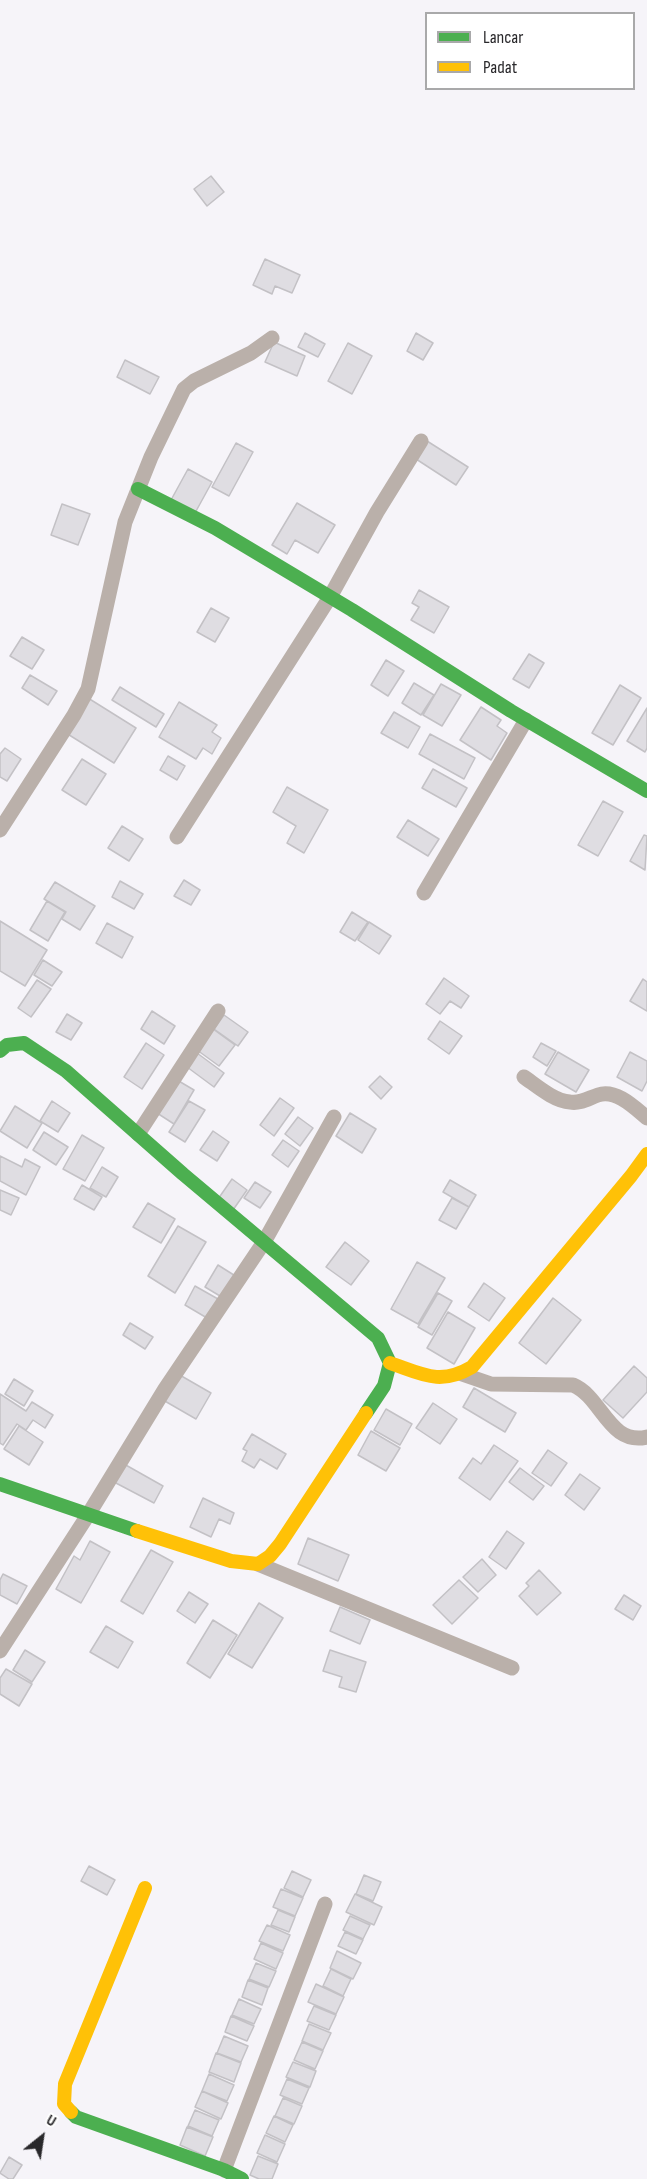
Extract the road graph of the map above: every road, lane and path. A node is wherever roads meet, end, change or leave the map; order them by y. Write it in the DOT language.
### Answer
graph roads {
  1 [pos="272,338"];
  2 [pos="421,441"];
  3 [pos="138,489"];
  4 [pos="330,597"];
  5 [pos="526,720"];
  6 [pos="647,791"];
  7 [pos="0,830"];
  8 [pos="177,837"];
  9 [pos="424,893"];
  10 [pos="218,1011"];
  11 [pos="0,1051"];
  12 [pos="524,1077"];
  13 [pos="334,1117"];
  14 [pos="647,1118"];
  15 [pos="138,1134"];
  16 [pos="647,1154"];
  17 [pos="264,1242"];
  18 [pos="390,1363"];
  19 [pos="462,1374"];
  20 [pos="647,1437"];
  21 [pos="0,1484"];
  22 [pos="88,1515"];
  23 [pos="258,1564"];
  24 [pos="0,1651"];
  25 [pos="512,1668"];
  26 [pos="145,1888"];
  27 [pos="325,1904"];
  28 [pos="224,2170"];
  29 [pos="242,2179"];
  1 -- 3 [label="street"];
  2 -- 4 [label="street"];
  3 -- 4 [label="street"];
  3 -- 7 [label="street"];
  4 -- 5 [label="street"];
  4 -- 8 [label="street"];
  5 -- 6 [label="street"];
  5 -- 9 [label="street"];
  10 -- 15 [label="street"];
  11 -- 15 [label="street"];
  12 -- 14 [label="street"];
  13 -- 17 [label="street"];
  15 -- 17 [label="street"];
  16 -- 19 [label="street"];
  17 -- 18 [label="street"];
  17 -- 22 [label="street"];
  18 -- 19 [label="street"];
  18 -- 23 [label="street"];
  19 -- 20 [label="street"];
  21 -- 22 [label="street"];
  22 -- 23 [label="street"];
  22 -- 24 [label="street"];
  23 -- 25 [label="street"];
  26 -- 28 [label="street"];
  27 -- 28 [label="street"];
  28 -- 29 [label="street"];
}
